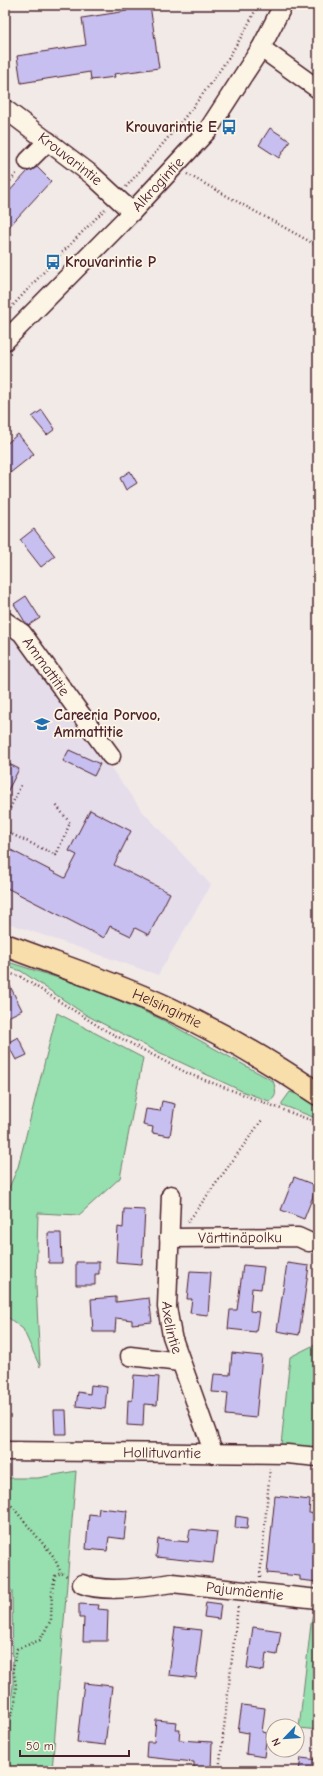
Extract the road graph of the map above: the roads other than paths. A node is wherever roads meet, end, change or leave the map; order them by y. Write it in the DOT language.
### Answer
graph roads {
  1 [pos="283,5"];
  2 [pos="261,48"];
  3 [pos="318,89"];
  4 [pos="5,109"];
  5 [pos="48,141"];
  6 [pos="28,162"];
  7 [pos="132,212"];
  8 [pos="5,341"];
  9 [pos="5,622"];
  10 [pos="111,756"];
  11 [pos="5,945"];
  12 [pos="318,1094"];
  13 [pos="171,1194"];
  14 [pos="177,1238"];
  15 [pos="309,1242"];
  16 [pos="130,1356"];
  17 [pos="180,1362"];
  18 [pos="5,1451"];
  19 [pos="214,1454"];
  20 [pos="318,1457"];
  21 [pos="82,1584"];
  22 [pos="318,1599"];
  1 -- 2 [label="street, Alkrogintie"];
  2 -- 3 [label="street"];
  2 -- 7 [label="street, Alkrogintie"];
  4 -- 5 [label="street, Krouvarintie"];
  5 -- 6 [label="street"];
  5 -- 7 [label="street, Krouvarintie"];
  7 -- 8 [label="street, Alkrogintie"];
  9 -- 10 [label="street, Ammattitie"];
  11 -- 12 [label="main road, Helsingintie"];
  13 -- 14 [label="street, Axelintie"];
  14 -- 15 [label="street, Värttinäpolku"];
  14 -- 17 [label="street, Axelintie"];
  16 -- 17 [label="street"];
  17 -- 19 [label="street, Axelintie"];
  18 -- 19 [label="street, Hollituvantie"];
  19 -- 20 [label="street, Hollituvantie"];
  21 -- 22 [label="street, Pajumäentie"];
}
